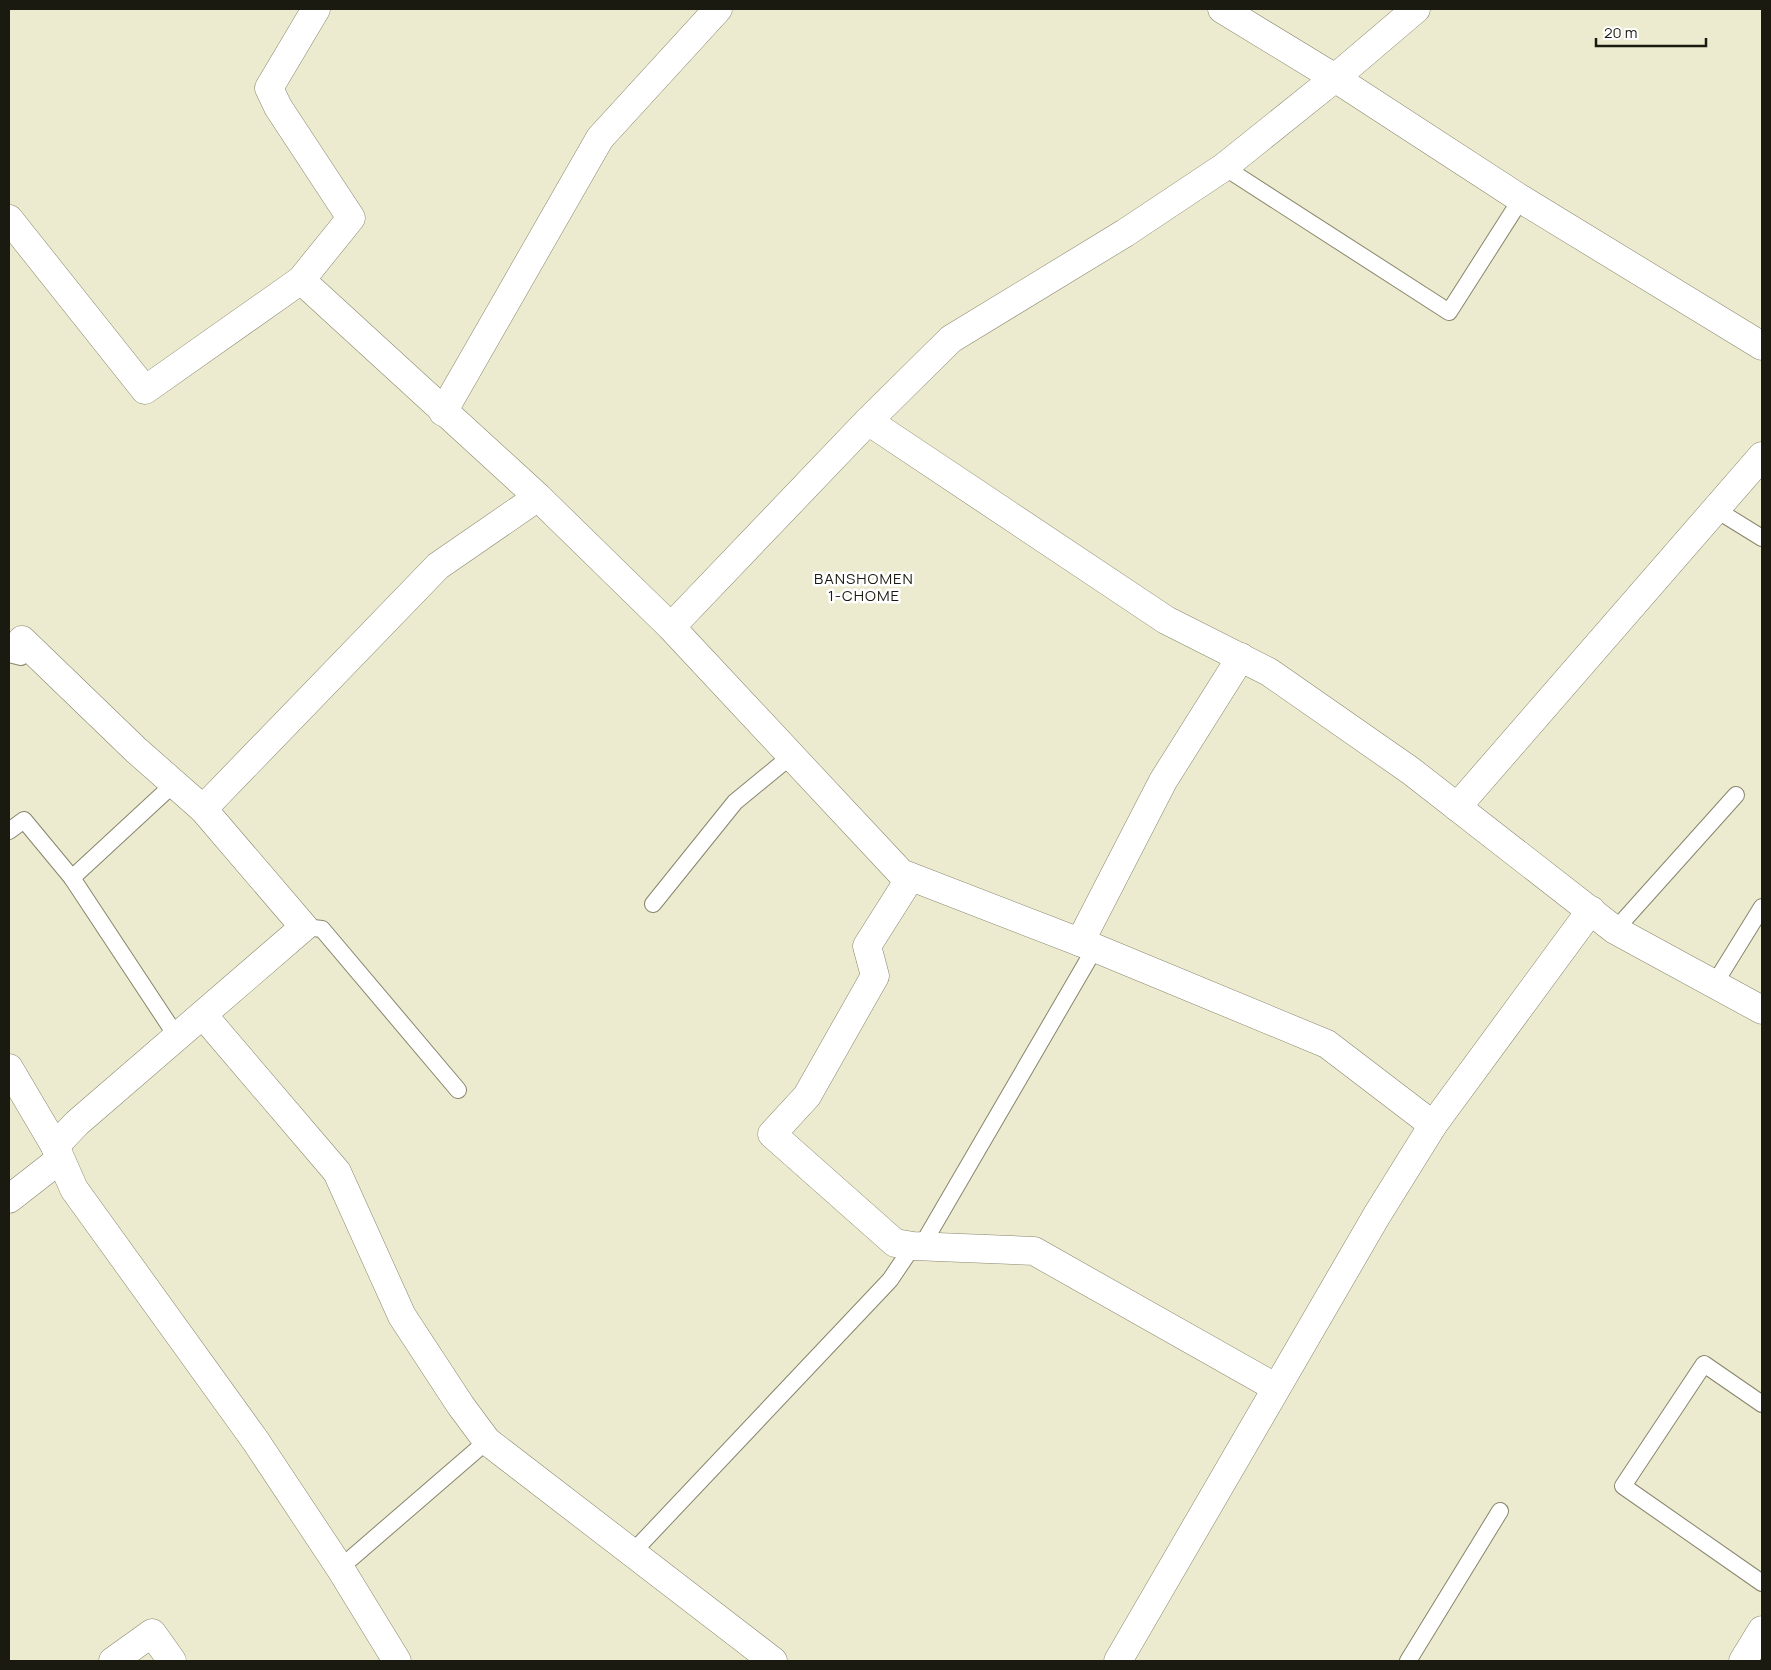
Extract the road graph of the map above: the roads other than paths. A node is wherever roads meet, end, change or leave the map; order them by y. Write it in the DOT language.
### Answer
graph roads {
  1 [pos="316,9"];
  2 [pos="718,9"];
  3 [pos="1222,9"];
  4 [pos="1416,9"];
  5 [pos="1335,78"];
  6 [pos="1224,167"];
  7 [pos="1521,199"];
  8 [pos="9,219"];
  9 [pos="301,280"];
  10 [pos="1762,346"];
  11 [pos="443,412"];
  12 [pos="868,421"];
  13 [pos="1762,456"];
  14 [pos="538,497"];
  15 [pos="1716,509"];
  16 [pos="1762,538"];
  17 [pos="671,627"];
  18 [pos="17,650"];
  19 [pos="1241,657"];
  20 [pos="791,756"];
  21 [pos="165,792"];
  22 [pos="1736,795"];
  23 [pos="1457,807"];
  24 [pos="203,809"];
  25 [pos="9,831"];
  26 [pos="72,878"];
  27 [pos="910,878"];
  28 [pos="653,904"];
  29 [pos="1762,907"];
  30 [pos="1591,910"];
  31 [pos="304,928"];
  32 [pos="1615,930"];
  33 [pos="1087,945"];
  34 [pos="1715,983"];
  35 [pos="1762,1010"];
  36 [pos="204,1015"];
  37 [pos="177,1037"];
  38 [pos="9,1068"];
  39 [pos="458,1090"];
  40 [pos="1434,1125"];
  41 [pos="57,1153"];
  42 [pos="9,1199"];
  43 [pos="917,1246"];
  44 [pos="1275,1387"];
  45 [pos="1762,1404"];
  46 [pos="487,1441"];
  47 [pos="1500,1511"];
  48 [pos="632,1553"];
  49 [pos="340,1568"];
  50 [pos="1762,1583"];
  51 [pos="1762,1630"];
  52 [pos="113,1661"];
  53 [pos="172,1661"];
  54 [pos="397,1661"];
  55 [pos="773,1661"];
  56 [pos="1118,1661"];
  57 [pos="1408,1661"];
  58 [pos="1743,1661"];
  1 -- 9 [label="street"];
  2 -- 11 [label="street"];
  3 -- 5 [label="street"];
  4 -- 5 [label="street"];
  5 -- 6 [label="street"];
  5 -- 7 [label="street"];
  6 -- 7 [label="lane"];
  6 -- 12 [label="street"];
  7 -- 10 [label="street"];
  8 -- 9 [label="street"];
  9 -- 11 [label="street"];
  11 -- 14 [label="street"];
  12 -- 17 [label="street"];
  12 -- 19 [label="street"];
  13 -- 15 [label="street"];
  14 -- 17 [label="street"];
  14 -- 24 [label="street"];
  15 -- 16 [label="lane"];
  15 -- 23 [label="street"];
  17 -- 20 [label="street"];
  18 -- 21 [label="street"];
  18 -- 24 [label="street"];
  19 -- 23 [label="street"];
  19 -- 33 [label="street"];
  20 -- 27 [label="street"];
  20 -- 28 [label="lane"];
  21 -- 24 [label="street"];
  21 -- 26 [label="lane"];
  22 -- 32 [label="lane"];
  23 -- 30 [label="street"];
  24 -- 31 [label="street"];
  25 -- 26 [label="lane"];
  26 -- 37 [label="lane"];
  27 -- 33 [label="street"];
  27 -- 43 [label="street"];
  29 -- 34 [label="lane"];
  30 -- 32 [label="street"];
  30 -- 40 [label="street"];
  31 -- 36 [label="street"];
  31 -- 39 [label="lane"];
  32 -- 34 [label="street"];
  33 -- 40 [label="street"];
  33 -- 43 [label="lane"];
  34 -- 35 [label="street"];
  36 -- 37 [label="street"];
  36 -- 46 [label="street"];
  37 -- 41 [label="street"];
  38 -- 41 [label="street"];
  40 -- 44 [label="street"];
  41 -- 42 [label="street"];
  41 -- 49 [label="street"];
  43 -- 44 [label="street"];
  43 -- 48 [label="lane"];
  44 -- 56 [label="street"];
  45 -- 50 [label="lane"];
  46 -- 48 [label="street"];
  46 -- 49 [label="lane"];
  47 -- 57 [label="lane"];
  48 -- 55 [label="street"];
  49 -- 54 [label="street"];
  51 -- 58 [label="street"];
  52 -- 53 [label="street"];
}
